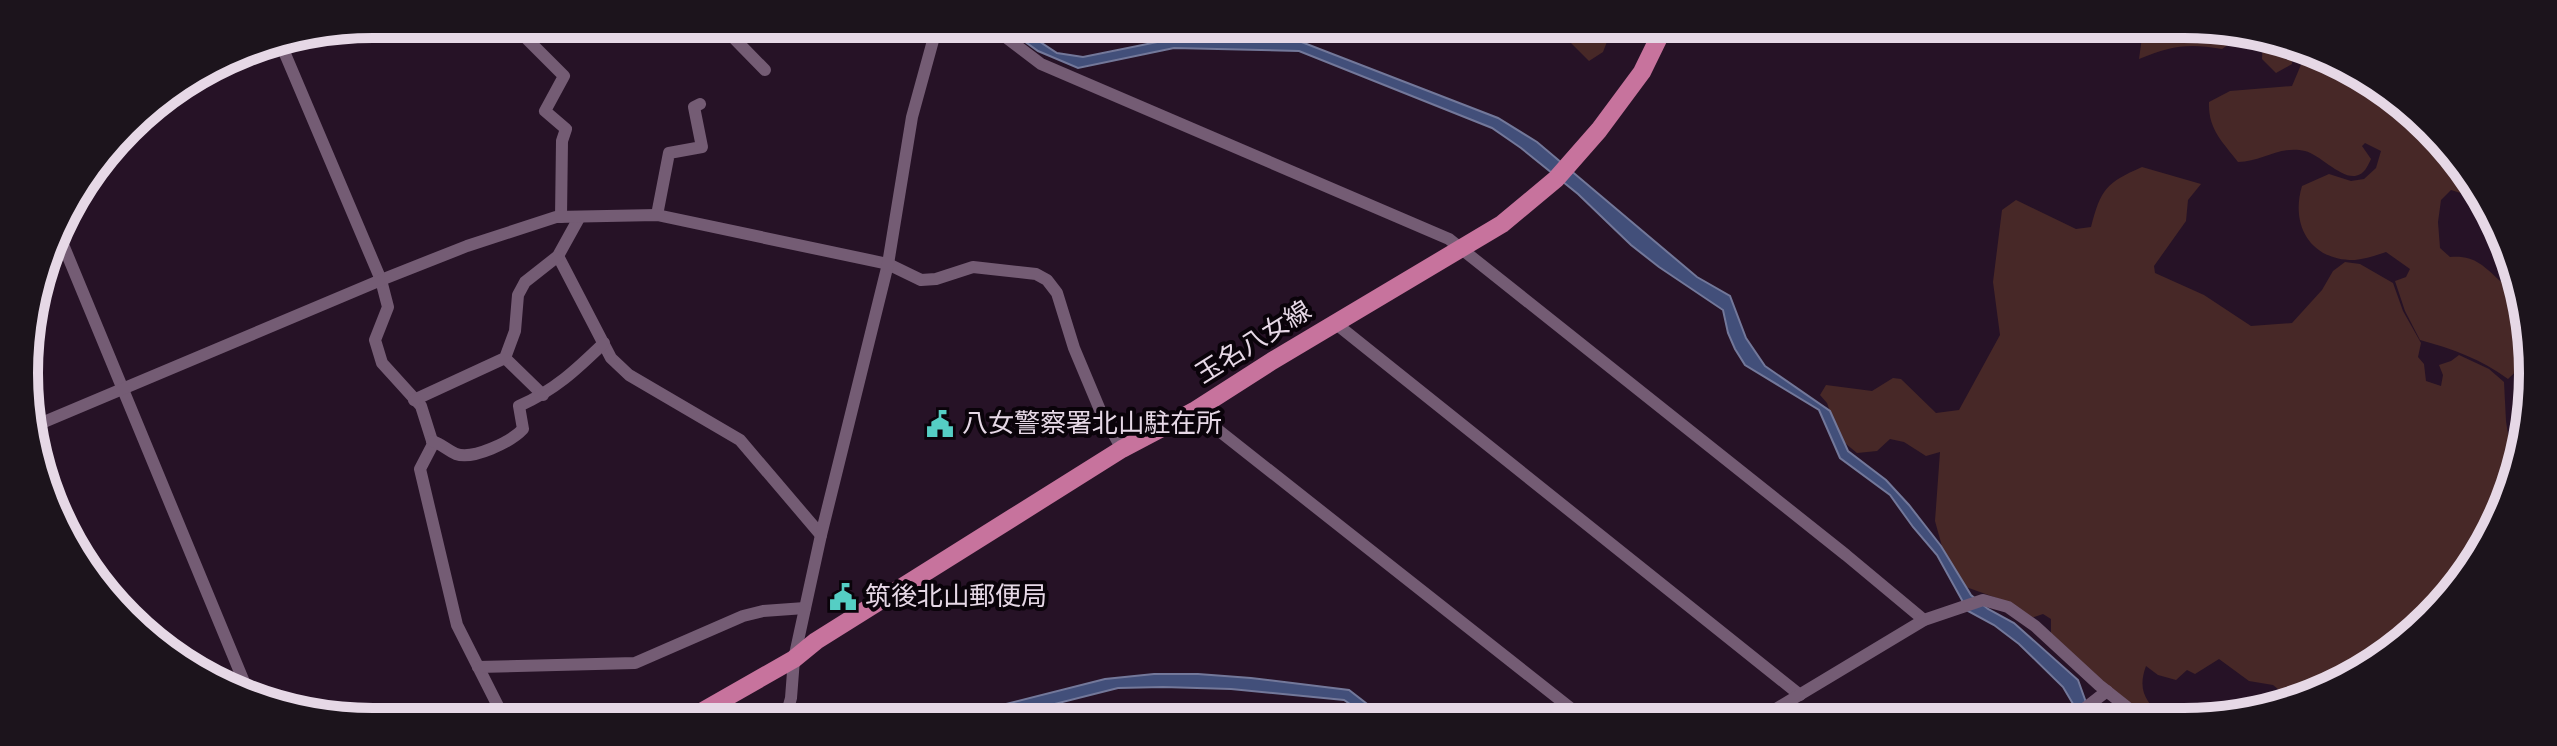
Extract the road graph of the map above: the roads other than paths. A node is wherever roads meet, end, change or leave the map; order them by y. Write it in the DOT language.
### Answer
graph roads {
  1 [pos="526,38"];
  2 [pos="734,38"];
  3 [pos="934,38"];
  4 [pos="1007,38"];
  5 [pos="1659,38"];
  6 [pos="283,50"];
  7 [pos="765,70"];
  8 [pos="700,104"];
  9 [pos="657,215"];
  10 [pos="561,217"];
  11 [pos="579,218"];
  12 [pos="64,246"];
  13 [pos="1460,249"];
  14 [pos="558,256"];
  15 [pos="888,264"];
  16 [pos="381,280"];
  17 [pos="1335,323"];
  18 [pos="604,343"];
  19 [pos="505,358"];
  20 [pos="123,388"];
  21 [pos="543,395"];
  22 [pos="414,400"];
  23 [pos="1194,411"];
  24 [pos="42,423"];
  25 [pos="432,441"];
  26 [pos="1122,449"];
  27 [pos="821,535"];
  28 [pos="805,608"];
  29 [pos="1924,620"];
  30 [pos="794,659"];
  31 [pos="478,667"];
  32 [pos="244,681"];
  33 [pos="2107,691"];
  34 [pos="1800,695"];
  35 [pos="499,708"];
  36 [pos="707,708"];
  37 [pos="788,708"];
  38 [pos="1570,708"];
  39 [pos="1778,708"];
  40 [pos="2087,708"];
  41 [pos="2128,708"];
  1 -- 10 [label="street"];
  2 -- 7 [label="street"];
  3 -- 15 [label="street"];
  4 -- 13 [label="street"];
  5 -- 13 [label="main road, 玉名八女線"];
  6 -- 16 [label="street"];
  8 -- 9 [label="street"];
  9 -- 11 [label="street"];
  9 -- 15 [label="street"];
  10 -- 11 [label="street"];
  10 -- 16 [label="street"];
  11 -- 14 [label="street"];
  12 -- 20 [label="street"];
  13 -- 17 [label="main road, 玉名八女線"];
  13 -- 29 [label="street"];
  14 -- 18 [label="street"];
  14 -- 19 [label="street"];
  15 -- 26 [label="street"];
  15 -- 27 [label="street"];
  16 -- 20 [label="street"];
  16 -- 22 [label="street"];
  17 -- 23 [label="main road, 玉名八女線"];
  17 -- 34 [label="street"];
  18 -- 21 [label="street"];
  18 -- 27 [label="street"];
  19 -- 21 [label="street"];
  19 -- 22 [label="street"];
  20 -- 24 [label="street"];
  20 -- 32 [label="street"];
  21 -- 25 [label="street"];
  22 -- 25 [label="street"];
  23 -- 26 [label="main road, 玉名八女線"];
  23 -- 38 [label="street"];
  25 -- 31 [label="street"];
  26 -- 30 [label="main road, 玉名八女線"];
  27 -- 28 [label="street"];
  28 -- 30 [label="street"];
  28 -- 31 [label="street"];
  29 -- 33 [label="street"];
  29 -- 34 [label="street"];
  30 -- 36 [label="main road, 玉名八女線"];
  30 -- 37 [label="street"];
  31 -- 35 [label="street"];
  33 -- 40 [label="street"];
  33 -- 41 [label="street"];
  34 -- 39 [label="street"];
}
